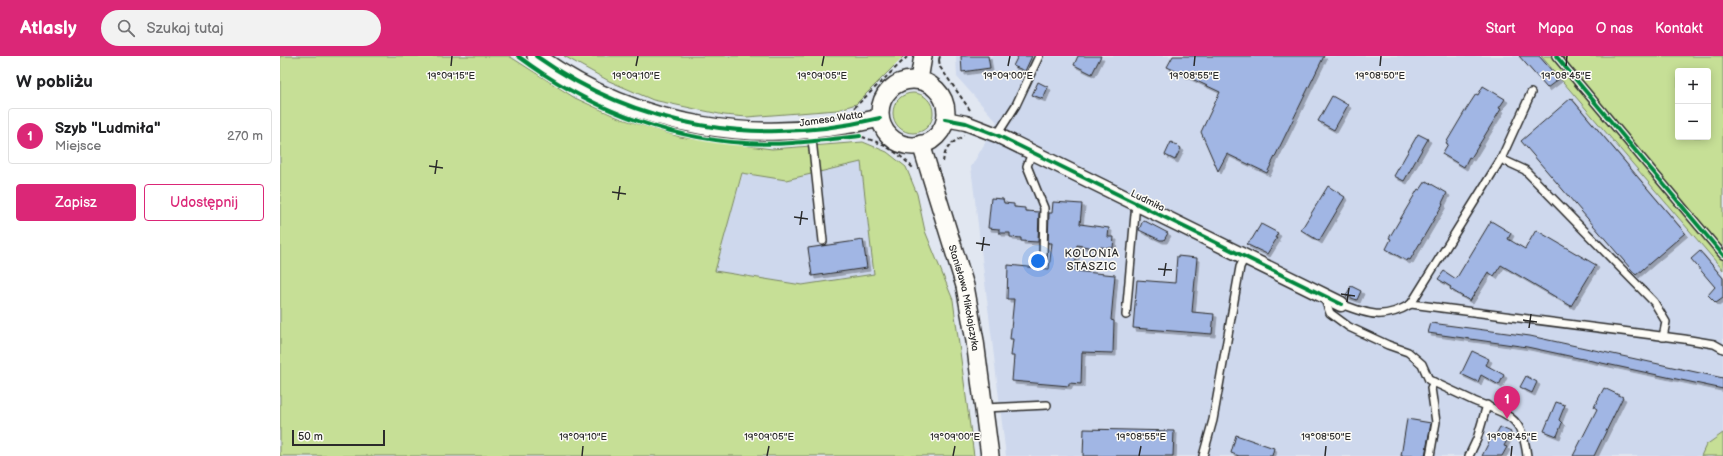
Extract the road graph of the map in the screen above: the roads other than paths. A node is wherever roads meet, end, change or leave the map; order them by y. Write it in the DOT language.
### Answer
graph roads {
  1 [pos="536,56"];
  2 [pos="923,56"];
  3 [pos="1039,56"];
  4 [pos="1556,56"];
  5 [pos="919,80"];
  6 [pos="1531,93"];
  7 [pos="880,118"];
  8 [pos="945,119"];
  9 [pos="811,130"];
  10 [pos="997,135"];
  11 [pos="921,144"];
  12 [pos="1032,153"];
  13 [pos="1501,158"];
  14 [pos="1136,203"];
  15 [pos="823,242"];
  16 [pos="1723,255"];
  17 [pos="1245,257"];
  18 [pos="1043,259"];
  19 [pos="1323,295"];
  20 [pos="1341,304"];
  21 [pos="1411,304"];
  22 [pos="1126,315"];
  23 [pos="1663,337"];
  24 [pos="1723,349"];
  25 [pos="1434,382"];
  26 [pos="1047,405"];
  27 [pos="1487,405"];
  28 [pos="984,408"];
  29 [pos="990,456"];
  30 [pos="1203,456"];
  31 [pos="1430,456"];
  32 [pos="1469,456"];
  33 [pos="1527,456"];
  1 -- 9 [label="street, Jamesa Watta"];
  2 -- 5 [label="street"];
  3 -- 10 [label="lane"];
  4 -- 16 [label="lane"];
  5 -- 7 [label="street"];
  5 -- 8 [label="street"];
  6 -- 13 [label="lane"];
  7 -- 9 [label="street, Jamesa Watta"];
  7 -- 11 [label="street"];
  8 -- 10 [label="street, Ludmiła"];
  8 -- 11 [label="street"];
  9 -- 15 [label="lane"];
  10 -- 12 [label="street, Ludmiła"];
  11 -- 28 [label="street, Stanisława Mikołajczyka"];
  12 -- 14 [label="street, Ludmiła"];
  12 -- 18 [label="lane"];
  13 -- 21 [label="lane"];
  13 -- 23 [label="lane"];
  14 -- 17 [label="street, Ludmiła"];
  14 -- 22 [label="lane"];
  17 -- 19 [label="street, Ludmiła"];
  17 -- 30 [label="lane"];
  19 -- 20 [label="street, Ludmiła"];
  19 -- 25 [label="lane"];
  20 -- 21 [label="lane"];
  21 -- 23 [label="lane"];
  23 -- 24 [label="lane"];
  25 -- 27 [label="lane"];
  25 -- 31 [label="lane"];
  26 -- 28 [label="lane"];
  27 -- 32 [label="lane"];
  27 -- 33 [label="lane"];
  28 -- 29 [label="street, Stanisława Mikołajczyka"];
}
